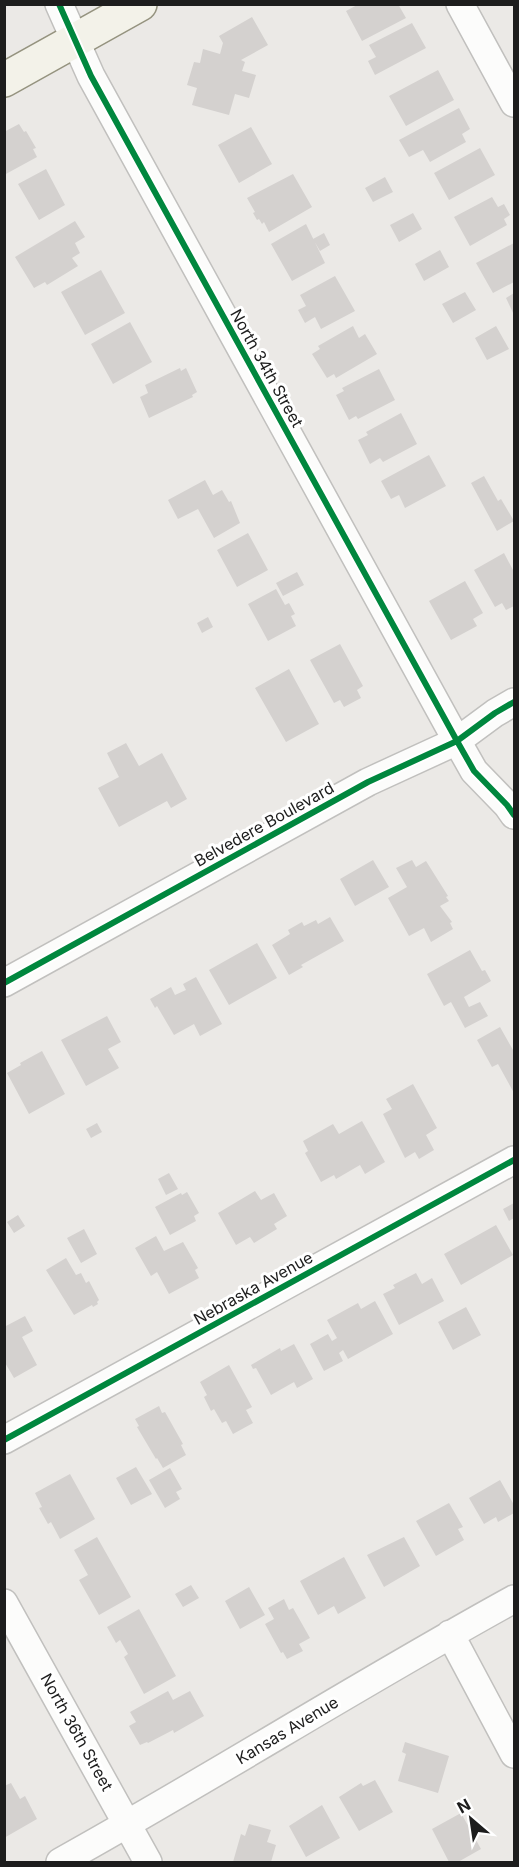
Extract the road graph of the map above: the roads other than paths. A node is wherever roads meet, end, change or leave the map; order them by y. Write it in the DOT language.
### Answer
graph roads {
  1 [pos="59,4"];
  2 [pos="140,4"];
  3 [pos="460,4"];
  4 [pos="75,41"];
  5 [pos="4,80"];
  6 [pos="514,103"];
  7 [pos="514,702"];
  8 [pos="457,741"];
  9 [pos="514,815"];
  10 [pos="4,983"];
  11 [pos="514,1160"];
  12 [pos="4,1440"];
  13 [pos="514,1599"];
  14 [pos="4,1603"];
  15 [pos="450,1634"];
  16 [pos="514,1754"];
  17 [pos="128,1824"];
  18 [pos="60,1863"];
  19 [pos="148,1863"];
  1 -- 4 [label="street, North 34th Street"];
  2 -- 4 [label="street"];
  3 -- 6 [label="street"];
  4 -- 5 [label="street"];
  4 -- 8 [label="street, North 34th Street"];
  7 -- 8 [label="street, Belvedere Boulevard"];
  8 -- 9 [label="street"];
  8 -- 10 [label="street, Belvedere Boulevard"];
  11 -- 12 [label="street, Nebraska Avenue"];
  13 -- 15 [label="street, Kansas Avenue"];
  14 -- 17 [label="street, North 36th Street"];
  15 -- 16 [label="street"];
  15 -- 17 [label="street, Kansas Avenue"];
  17 -- 18 [label="street, Kansas Avenue"];
  17 -- 19 [label="street, North 36th Street"];
}
